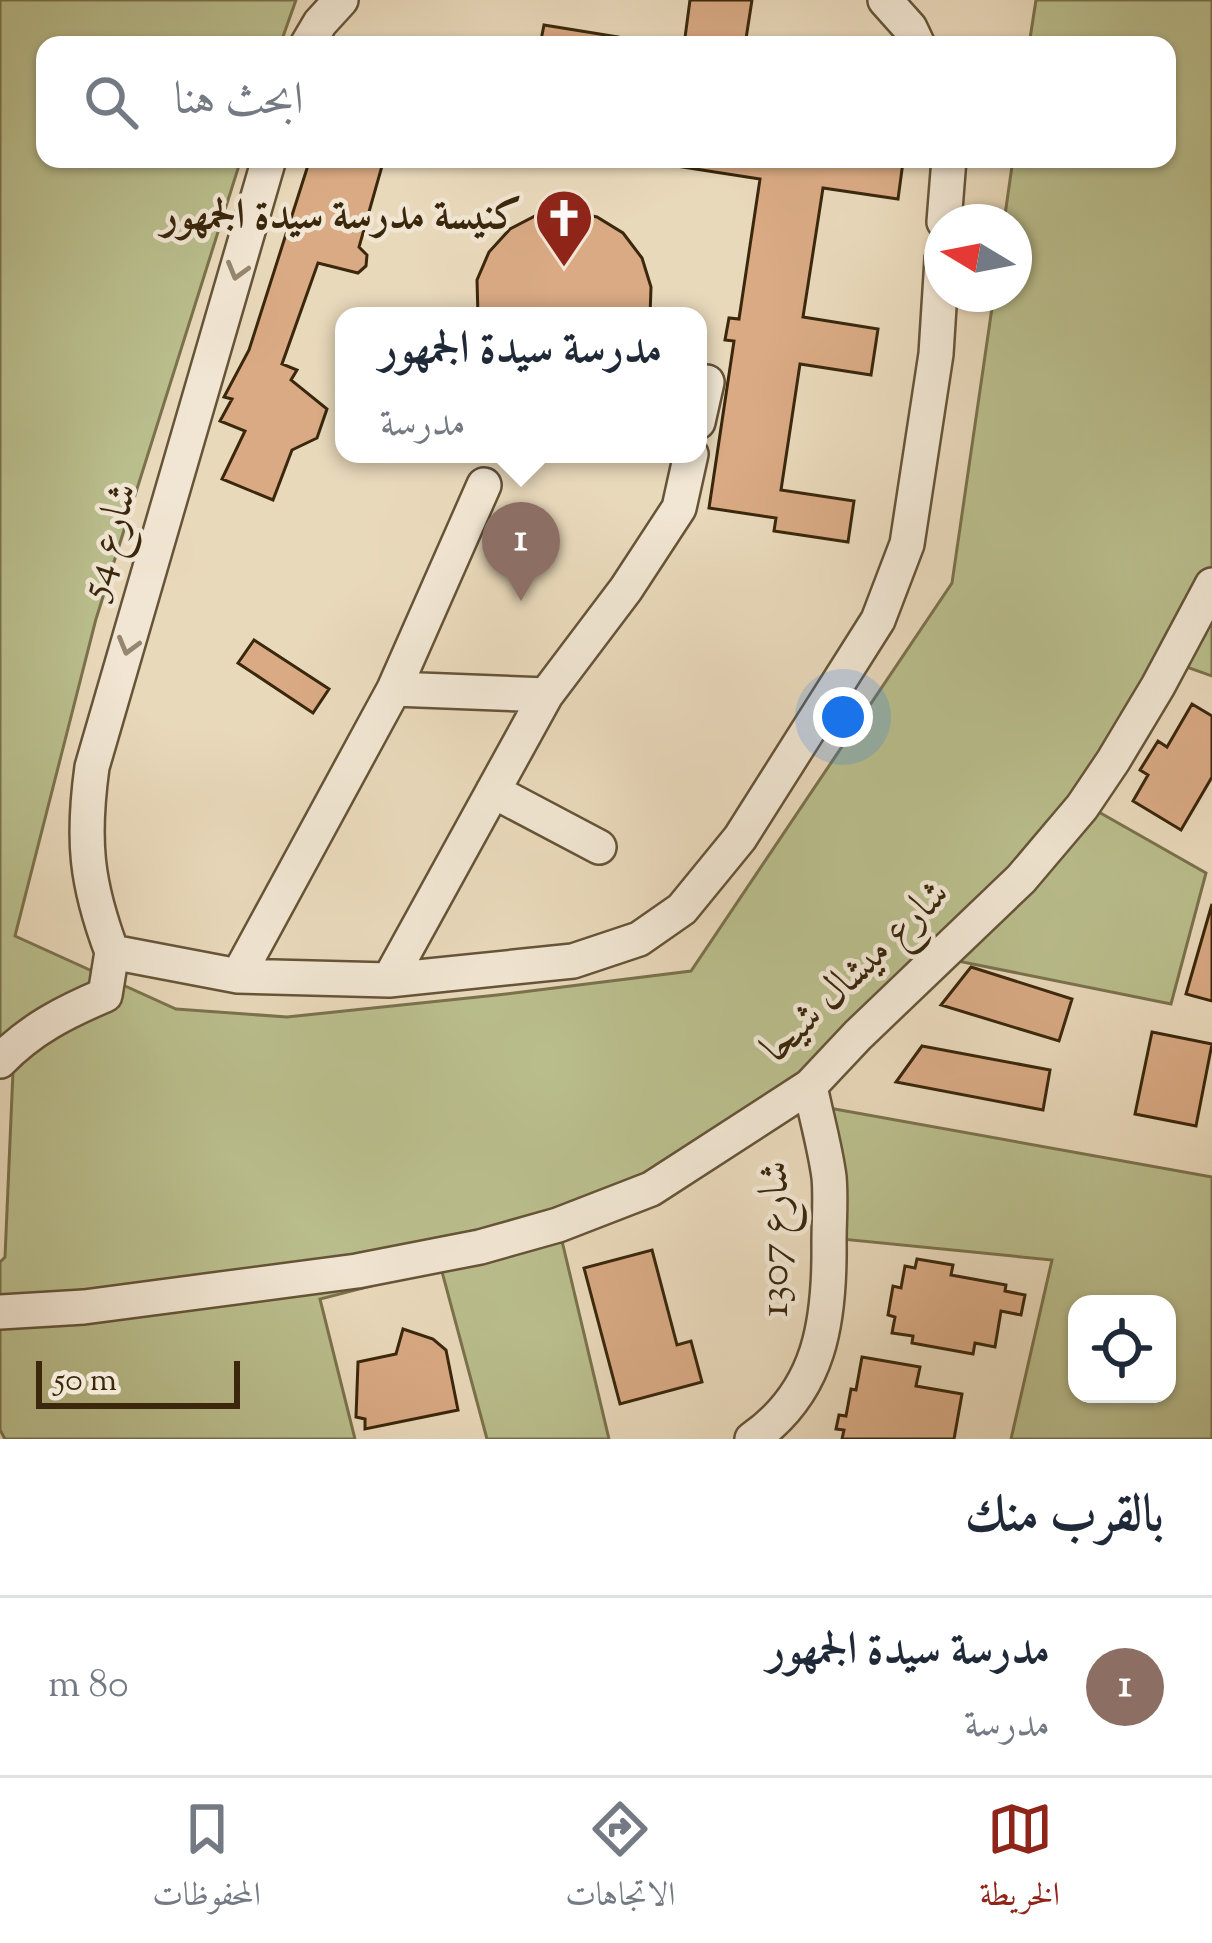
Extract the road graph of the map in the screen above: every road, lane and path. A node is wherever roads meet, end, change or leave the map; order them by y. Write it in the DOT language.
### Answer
graph roads {
  1 [pos="341,0"];
  2 [pos="884,0"];
  3 [pos="313,36"];
  4 [pos="914,36"];
  5 [pos="266,168"];
  6 [pos="948,168"];
  7 [pos="945,204"];
  8 [pos="938,312"];
  9 [pos="689,463"];
  10 [pos="484,485"];
  11 [pos="1212,585"];
  12 [pos="394,689"];
  13 [pos="546,695"];
  14 [pos="493,791"];
  15 [pos="599,847"];
  16 [pos="112,952"];
  17 [pos="238,976"];
  18 [pos="389,980"];
  19 [pos="0,1061"];
  20 [pos="810,1086"];
  21 [pos="0,1312"];
  22 [pos="752,1439"];
  1 -- 3 [label="street"];
  2 -- 4 [label="street"];
  5 -- 16 [label="street, شارع 54, one-way"];
  6 -- 7 [label="street"];
  8 -- 18 [label="street"];
  9 -- 13 [label="street"];
  10 -- 12 [label="street"];
  11 -- 20 [label="street, شارع ميشال شيحا"];
  12 -- 13 [label="street"];
  12 -- 17 [label="street"];
  13 -- 14 [label="street"];
  14 -- 15 [label="street"];
  14 -- 18 [label="street"];
  16 -- 17 [label="street"];
  16 -- 19 [label="street"];
  17 -- 18 [label="street"];
  20 -- 21 [label="street, شارع ميشال شيحا"];
  20 -- 22 [label="street, شارع 1307"];
}
